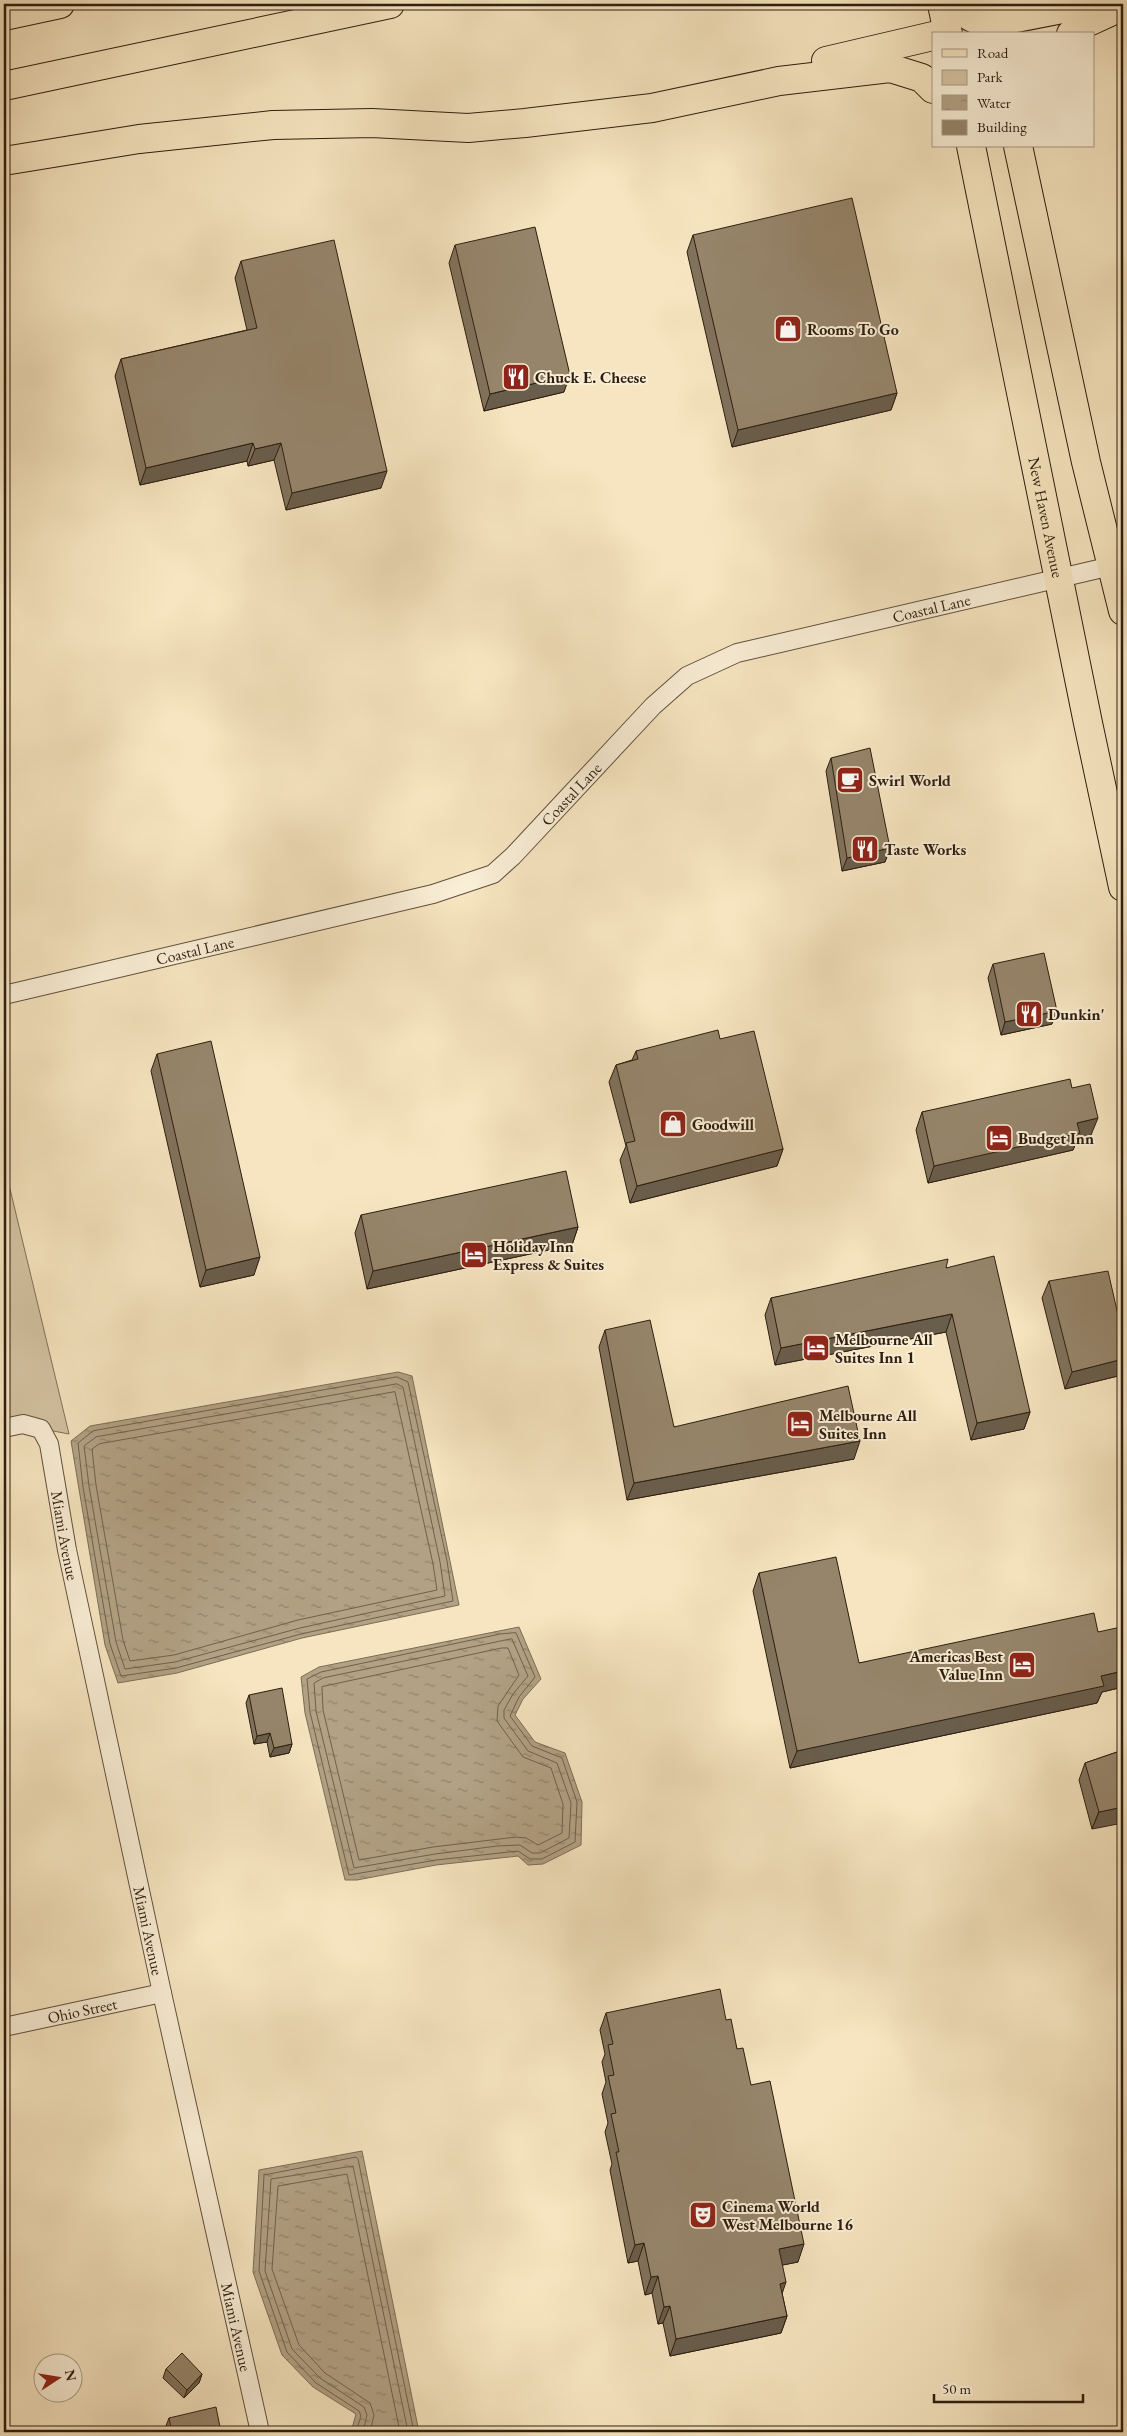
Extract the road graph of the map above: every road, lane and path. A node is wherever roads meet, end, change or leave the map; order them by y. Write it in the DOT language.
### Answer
graph roads {
  1 [pos="60,4"];
  2 [pos="390,4"];
  3 [pos="1088,4"];
  4 [pos="1123,6"];
  5 [pos="4,16"];
  6 [pos="962,20"];
  7 [pos="1074,32"];
  8 [pos="779,81"];
  9 [pos="4,86"];
  10 [pos="932,88"];
  11 [pos="971,148"];
  12 [pos="1018,148"];
  13 [pos="4,162"];
  14 [pos="1118,565"];
  15 [pos="1058,578"];
  16 [pos="1123,611"];
  17 [pos="1123,887"];
  18 [pos="4,995"];
  19 [pos="4,1428"];
  20 [pos="162,1994"];
  21 [pos="4,2027"];
  22 [pos="260,2432"];
  1 -- 5 [label="main road"];
  2 -- 9 [label="main road"];
  3 -- 6 [label="main road"];
  4 -- 7 [label="main road"];
  6 -- 8 [label="main road"];
  8 -- 10 [label="main road"];
  8 -- 13 [label="main road"];
  11 -- 15 [label="main road, New Haven Avenue"];
  12 -- 14 [label="main road"];
  14 -- 15 [label="street, Coastal Lane"];
  14 -- 16 [label="main road"];
  15 -- 17 [label="main road, New Haven Avenue"];
  15 -- 18 [label="street, Coastal Lane"];
  19 -- 20 [label="street, Miami Avenue"];
  20 -- 21 [label="street, Ohio Street"];
  20 -- 22 [label="street, Miami Avenue"];
}
